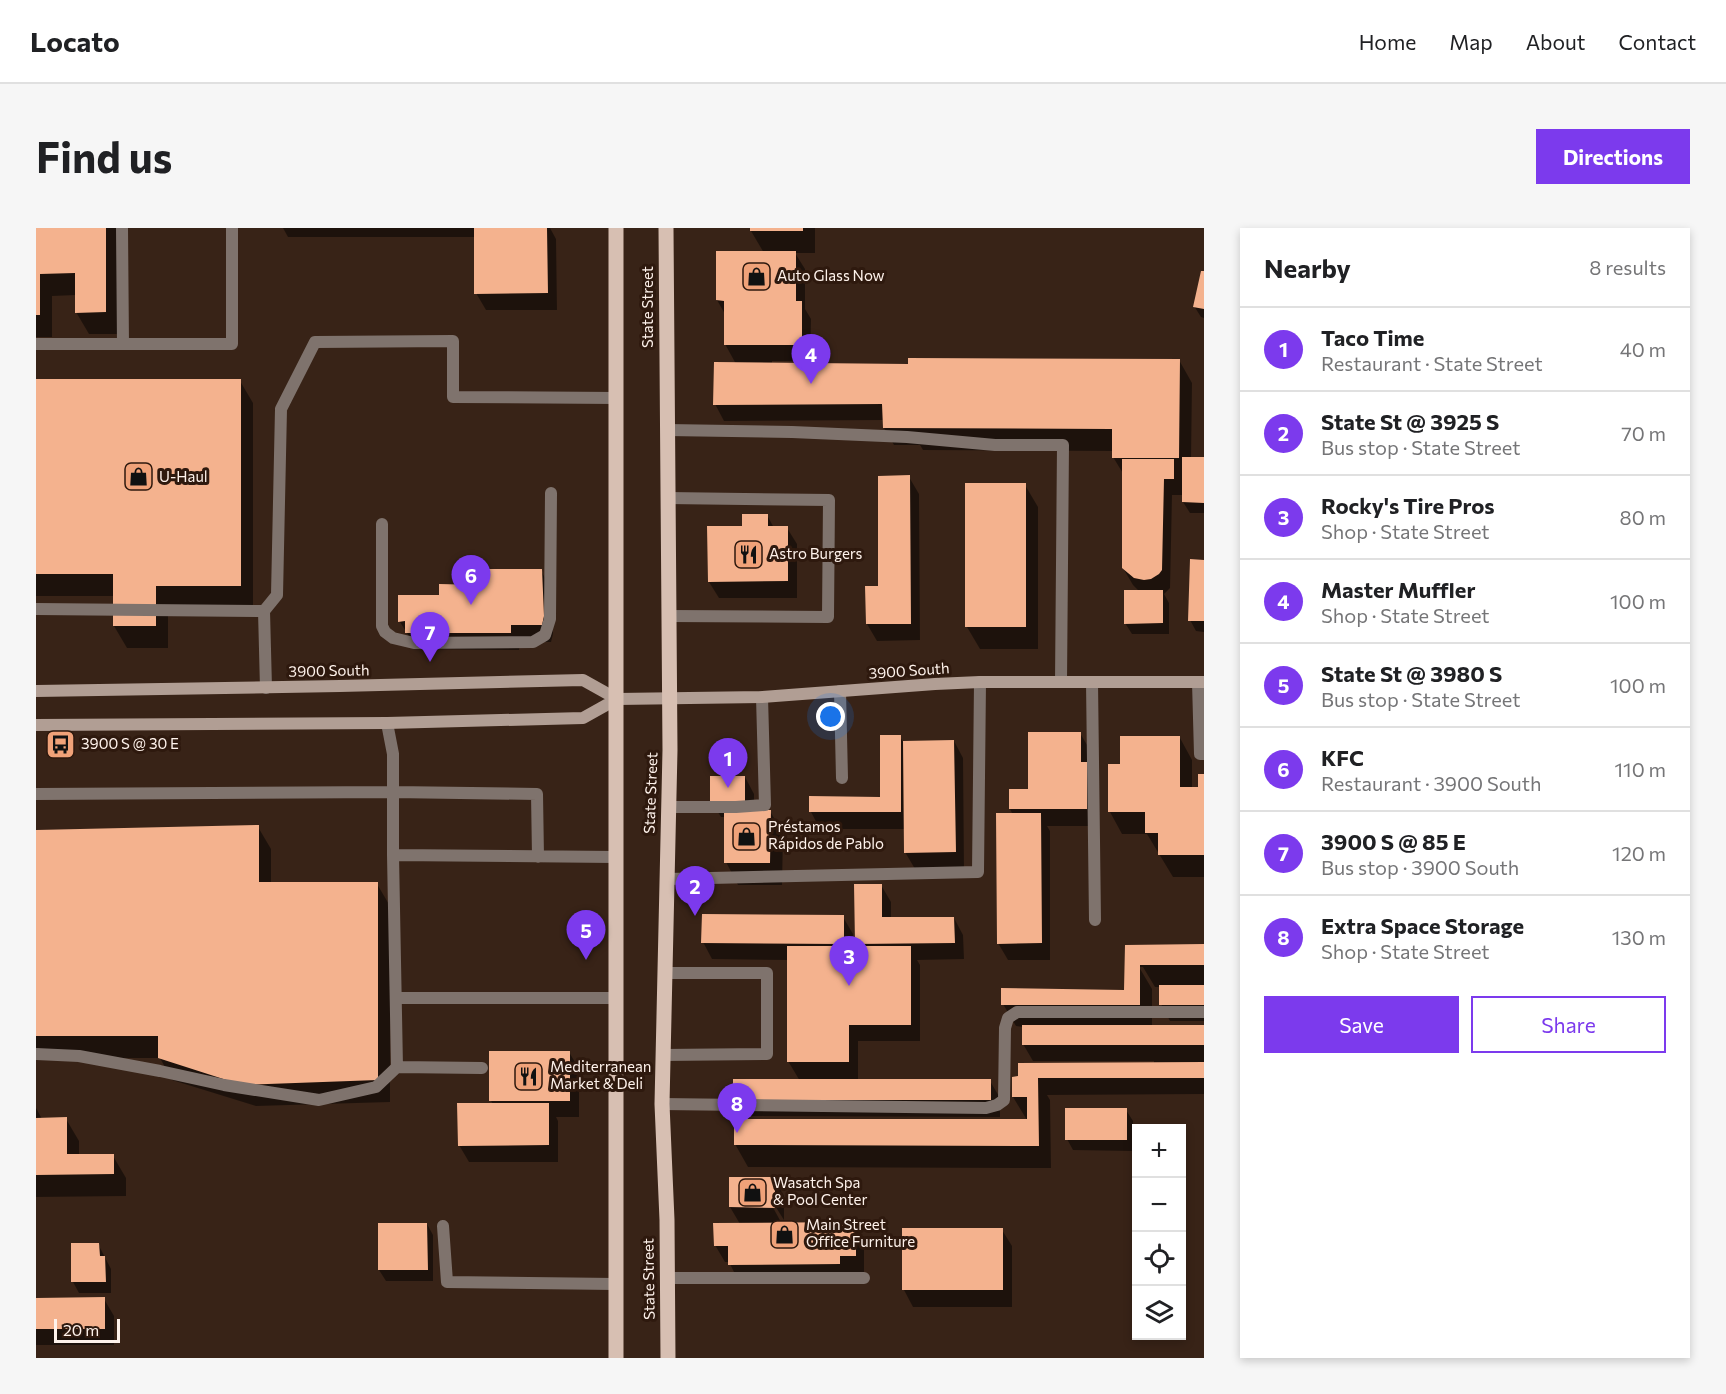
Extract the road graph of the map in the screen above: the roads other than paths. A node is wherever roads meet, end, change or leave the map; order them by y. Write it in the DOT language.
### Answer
graph roads {
  1 [pos="122,228"];
  2 [pos="232,228"];
  3 [pos="616,228"];
  4 [pos="666,228"];
  5 [pos="36,344"];
  6 [pos="123,344"];
  7 [pos="617,398"];
  8 [pos="667,430"];
  9 [pos="551,493"];
  10 [pos="667,498"];
  11 [pos="382,524"];
  12 [pos="36,609"];
  13 [pos="264,611"];
  14 [pos="668,616"];
  15 [pos="980,682"];
  16 [pos="1061,682"];
  17 [pos="1092,682"];
  18 [pos="1201,682"];
  19 [pos="266,688"];
  20 [pos="36,691"];
  21 [pos="840,692"];
  22 [pos="762,697"];
  23 [pos="617,699"];
  24 [pos="670,699"];
  25 [pos="387,723"];
  26 [pos="36,725"];
  27 [pos="1204,754"];
  28 [pos="842,778"];
  29 [pos="393,792"];
  30 [pos="36,794"];
  31 [pos="669,807"];
  32 [pos="393,855"];
  33 [pos="538,856"];
  34 [pos="615,857"];
  35 [pos="667,879"];
  36 [pos="1095,920"];
  37 [pos="665,974"];
  38 [pos="396,998"];
  39 [pos="614,998"];
  40 [pos="1204,1012"];
  41 [pos="36,1054"];
  42 [pos="663,1054"];
  43 [pos="397,1068"];
  44 [pos="482,1068"];
  45 [pos="662,1104"];
  46 [pos="443,1226"];
  47 [pos="667,1278"];
  48 [pos="864,1278"];
  49 [pos="615,1284"];
  50 [pos="616,1358"];
  51 [pos="668,1358"];
  1 -- 6 [label="lane"];
  2 -- 6 [label="lane"];
  3 -- 7 [label="main road"];
  4 -- 8 [label="main road, State Street"];
  5 -- 6 [label="lane"];
  7 -- 13 [label="lane"];
  7 -- 23 [label="main road"];
  8 -- 10 [label="main road, State Street"];
  8 -- 16 [label="lane"];
  9 -- 11 [label="lane"];
  10 -- 14 [label="main road, State Street"];
  10 -- 14 [label="lane"];
  12 -- 13 [label="lane"];
  13 -- 19 [label="lane"];
  14 -- 24 [label="main road, State Street"];
  15 -- 16 [label="main road, 3900 South"];
  15 -- 21 [label="main road, 3900 South"];
  15 -- 35 [label="lane"];
  16 -- 17 [label="main road, 3900 South"];
  17 -- 18 [label="main road, 3900 South"];
  17 -- 36 [label="lane"];
  18 -- 27 [label="lane"];
  19 -- 20 [label="main road, 3900 South"];
  19 -- 23 [label="main road, 3900 South"];
  21 -- 22 [label="main road, 3900 South"];
  21 -- 28 [label="lane"];
  22 -- 24 [label="main road, 3900 South"];
  22 -- 31 [label="lane"];
  23 -- 24 [label="main road, 3900 South"];
  23 -- 25 [label="main road, 3900 South"];
  23 -- 34 [label="main road"];
  24 -- 31 [label="main road, State Street"];
  25 -- 26 [label="main road, 3900 South"];
  25 -- 29 [label="lane"];
  29 -- 30 [label="lane"];
  29 -- 32 [label="lane"];
  29 -- 33 [label="lane"];
  31 -- 35 [label="main road, State Street"];
  32 -- 33 [label="lane"];
  32 -- 38 [label="lane"];
  33 -- 34 [label="lane"];
  34 -- 39 [label="main road"];
  35 -- 37 [label="main road, State Street"];
  37 -- 42 [label="main road, State Street"];
  37 -- 42 [label="lane"];
  38 -- 39 [label="lane"];
  38 -- 43 [label="lane"];
  39 -- 49 [label="main road"];
  40 -- 45 [label="lane"];
  41 -- 43 [label="lane"];
  42 -- 45 [label="main road, State Street"];
  43 -- 44 [label="lane"];
  45 -- 47 [label="main road, State Street"];
  46 -- 49 [label="lane"];
  47 -- 48 [label="lane"];
  47 -- 51 [label="main road, State Street"];
  49 -- 50 [label="main road"];
}
